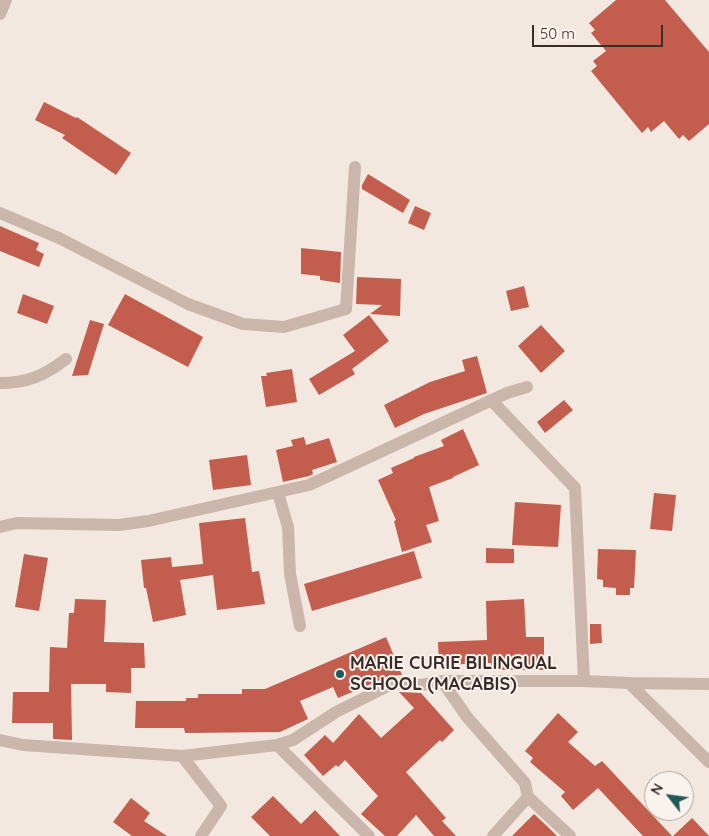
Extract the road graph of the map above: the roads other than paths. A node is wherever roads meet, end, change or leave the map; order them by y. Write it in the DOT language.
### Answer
graph roads {
  1 [pos="6,0"];
  2 [pos="0,14"];
  3 [pos="355,167"];
  4 [pos="0,213"];
  5 [pos="66,359"];
  6 [pos="0,383"];
  7 [pos="527,387"];
  8 [pos="491,400"];
  9 [pos="278,493"];
  10 [pos="0,527"];
  11 [pos="300,626"];
  12 [pos="442,681"];
  13 [pos="584,681"];
  14 [pos="629,683"];
  15 [pos="709,684"];
  16 [pos="0,740"];
  17 [pos="277,745"];
  18 [pos="182,756"];
  19 [pos="709,762"];
  20 [pos="528,797"];
  21 [pos="201,836"];
  22 [pos="369,836"];
  23 [pos="493,836"];
  24 [pos="570,836"];
  1 -- 2 [label="street"];
  3 -- 4 [label="street"];
  5 -- 6 [label="street"];
  7 -- 8 [label="street"];
  8 -- 9 [label="street"];
  8 -- 13 [label="street"];
  9 -- 10 [label="street"];
  9 -- 11 [label="street"];
  12 -- 13 [label="street"];
  12 -- 17 [label="street"];
  12 -- 20 [label="street"];
  13 -- 14 [label="street"];
  14 -- 15 [label="street"];
  14 -- 19 [label="street"];
  16 -- 18 [label="street"];
  17 -- 18 [label="street"];
  17 -- 22 [label="street"];
  18 -- 21 [label="street"];
  20 -- 23 [label="street"];
  20 -- 24 [label="street"];
}
